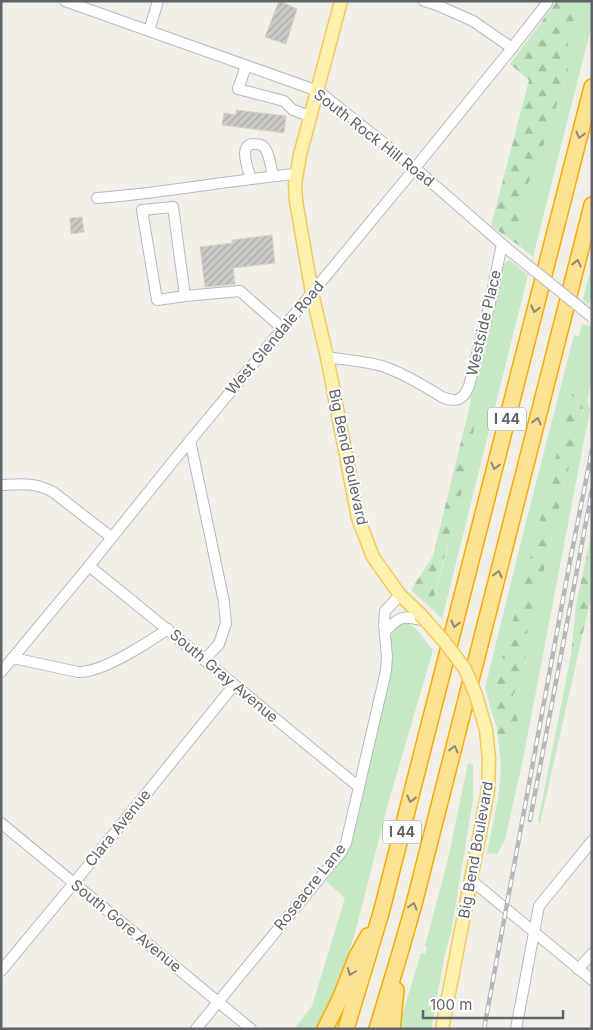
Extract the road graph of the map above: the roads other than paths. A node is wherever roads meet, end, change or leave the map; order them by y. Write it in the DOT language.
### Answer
graph roads {
  1 [pos="65,1"];
  2 [pos="158,1"];
  3 [pos="341,1"];
  4 [pos="424,1"];
  5 [pos="547,3"];
  6 [pos="149,31"];
  7 [pos="512,48"];
  8 [pos="246,66"];
  9 [pos="592,87"];
  10 [pos="318,91"];
  11 [pos="310,116"];
  12 [pos="415,168"];
  13 [pos="296,174"];
  14 [pos="273,176"];
  15 [pos="251,178"];
  16 [pos="97,198"];
  17 [pos="592,205"];
  18 [pos="502,244"];
  19 [pos="312,293"];
  20 [pos="185,296"];
  21 [pos="592,317"];
  22 [pos="282,329"];
  23 [pos="327,358"];
  24 [pos="190,440"];
  25 [pos="1,485"];
  26 [pos="111,537"];
  27 [pos="89,566"];
  28 [pos="400,595"];
  29 [pos="423,618"];
  30 [pos="168,630"];
  31 [pos="385,632"];
  32 [pos="13,658"];
  33 [pos="204,660"];
  34 [pos="1,672"];
  35 [pos="234,686"];
  36 [pos="359,788"];
  37 [pos="1,823"];
  38 [pos="592,841"];
  39 [pos="471,880"];
  40 [pos="74,883"];
  41 [pos="381,913"];
  42 [pos="534,932"];
  43 [pos="400,953"];
  44 [pos="592,954"];
  45 [pos="578,969"];
  46 [pos="1,970"];
  47 [pos="592,980"];
  48 [pos="218,1001"];
  49 [pos="196,1029"];
  50 [pos="251,1029"];
  51 [pos="325,1029"];
  52 [pos="346,1029"];
  53 [pos="377,1029"];
  54 [pos="392,1029"];
  55 [pos="442,1029"];
  56 [pos="516,1029"];
  1 -- 6 [label="street, South Rock Hill Road"];
  2 -- 6 [label="street"];
  3 -- 10 [label="main road, Big Bend Boulevard"];
  4 -- 7 [label="street"];
  5 -- 7 [label="street, West Glendale Road"];
  6 -- 8 [label="street, South Rock Hill Road"];
  7 -- 12 [label="street, West Glendale Road"];
  8 -- 10 [label="street, South Rock Hill Road"];
  8 -- 11 [label="street"];
  9 -- 41 [label="highway, I 44, one-way"];
  10 -- 11 [label="main road, Big Bend Boulevard"];
  10 -- 12 [label="street, South Rock Hill Road"];
  11 -- 13 [label="main road, Big Bend Boulevard"];
  12 -- 18 [label="street, South Rock Hill Road"];
  12 -- 19 [label="street, West Glendale Road"];
  13 -- 14 [label="street"];
  13 -- 19 [label="main road, Big Bend Boulevard"];
  14 -- 15 [label="street"];
  14 -- 15 [label="street"];
  15 -- 16 [label="street"];
  43 -- 17 [label="highway, I 44, one-way"];
  18 -- 21 [label="street, South Rock Hill Road, bridge"];
  18 -- 23 [label="street, Westside Place"];
  19 -- 22 [label="street, West Glendale Road"];
  19 -- 23 [label="main road, Big Bend Boulevard"];
  20 -- 20 [label="street"];
  20 -- 22 [label="street"];
  22 -- 24 [label="street, West Glendale Road"];
  23 -- 28 [label="main road, Big Bend Boulevard"];
  24 -- 26 [label="street, West Glendale Road"];
  24 -- 33 [label="street"];
  25 -- 26 [label="street"];
  26 -- 27 [label="street, West Glendale Road"];
  27 -- 30 [label="street, South Gray Avenue"];
  27 -- 32 [label="street, West Glendale Road"];
  28 -- 29 [label="main road, Big Bend Boulevard"];
  28 -- 31 [label="street, Roseacre Lane"];
  29 -- 31 [label="street"];
  29 -- 39 [label="main road, Big Bend Boulevard, bridge"];
  30 -- 32 [label="street"];
  30 -- 33 [label="street, South Gray Avenue"];
  31 -- 36 [label="street, Roseacre Lane"];
  32 -- 34 [label="street, West Glendale Road"];
  33 -- 35 [label="street, South Gray Avenue"];
  35 -- 36 [label="street, South Gray Avenue"];
  35 -- 40 [label="street, Clara Avenue"];
  36 -- 48 [label="street, Roseacre Lane"];
  37 -- 40 [label="street, South Gore Avenue"];
  38 -- 42 [label="street"];
  39 -- 42 [label="street"];
  39 -- 55 [label="main road, Big Bend Boulevard"];
  40 -- 46 [label="street, Clara Avenue"];
  40 -- 48 [label="street, South Gore Avenue"];
  41 -- 51 [label="highway, one-way"];
  41 -- 52 [label="highway, I 44"];
  42 -- 45 [label="street"];
  42 -- 56 [label="street"];
  43 -- 53 [label="highway, I 44"];
  43 -- 54 [label="highway"];
  44 -- 45 [label="street"];
  45 -- 47 [label="street"];
  48 -- 49 [label="street, Roseacre Lane"];
  48 -- 50 [label="street, South Gore Avenue"];
}
